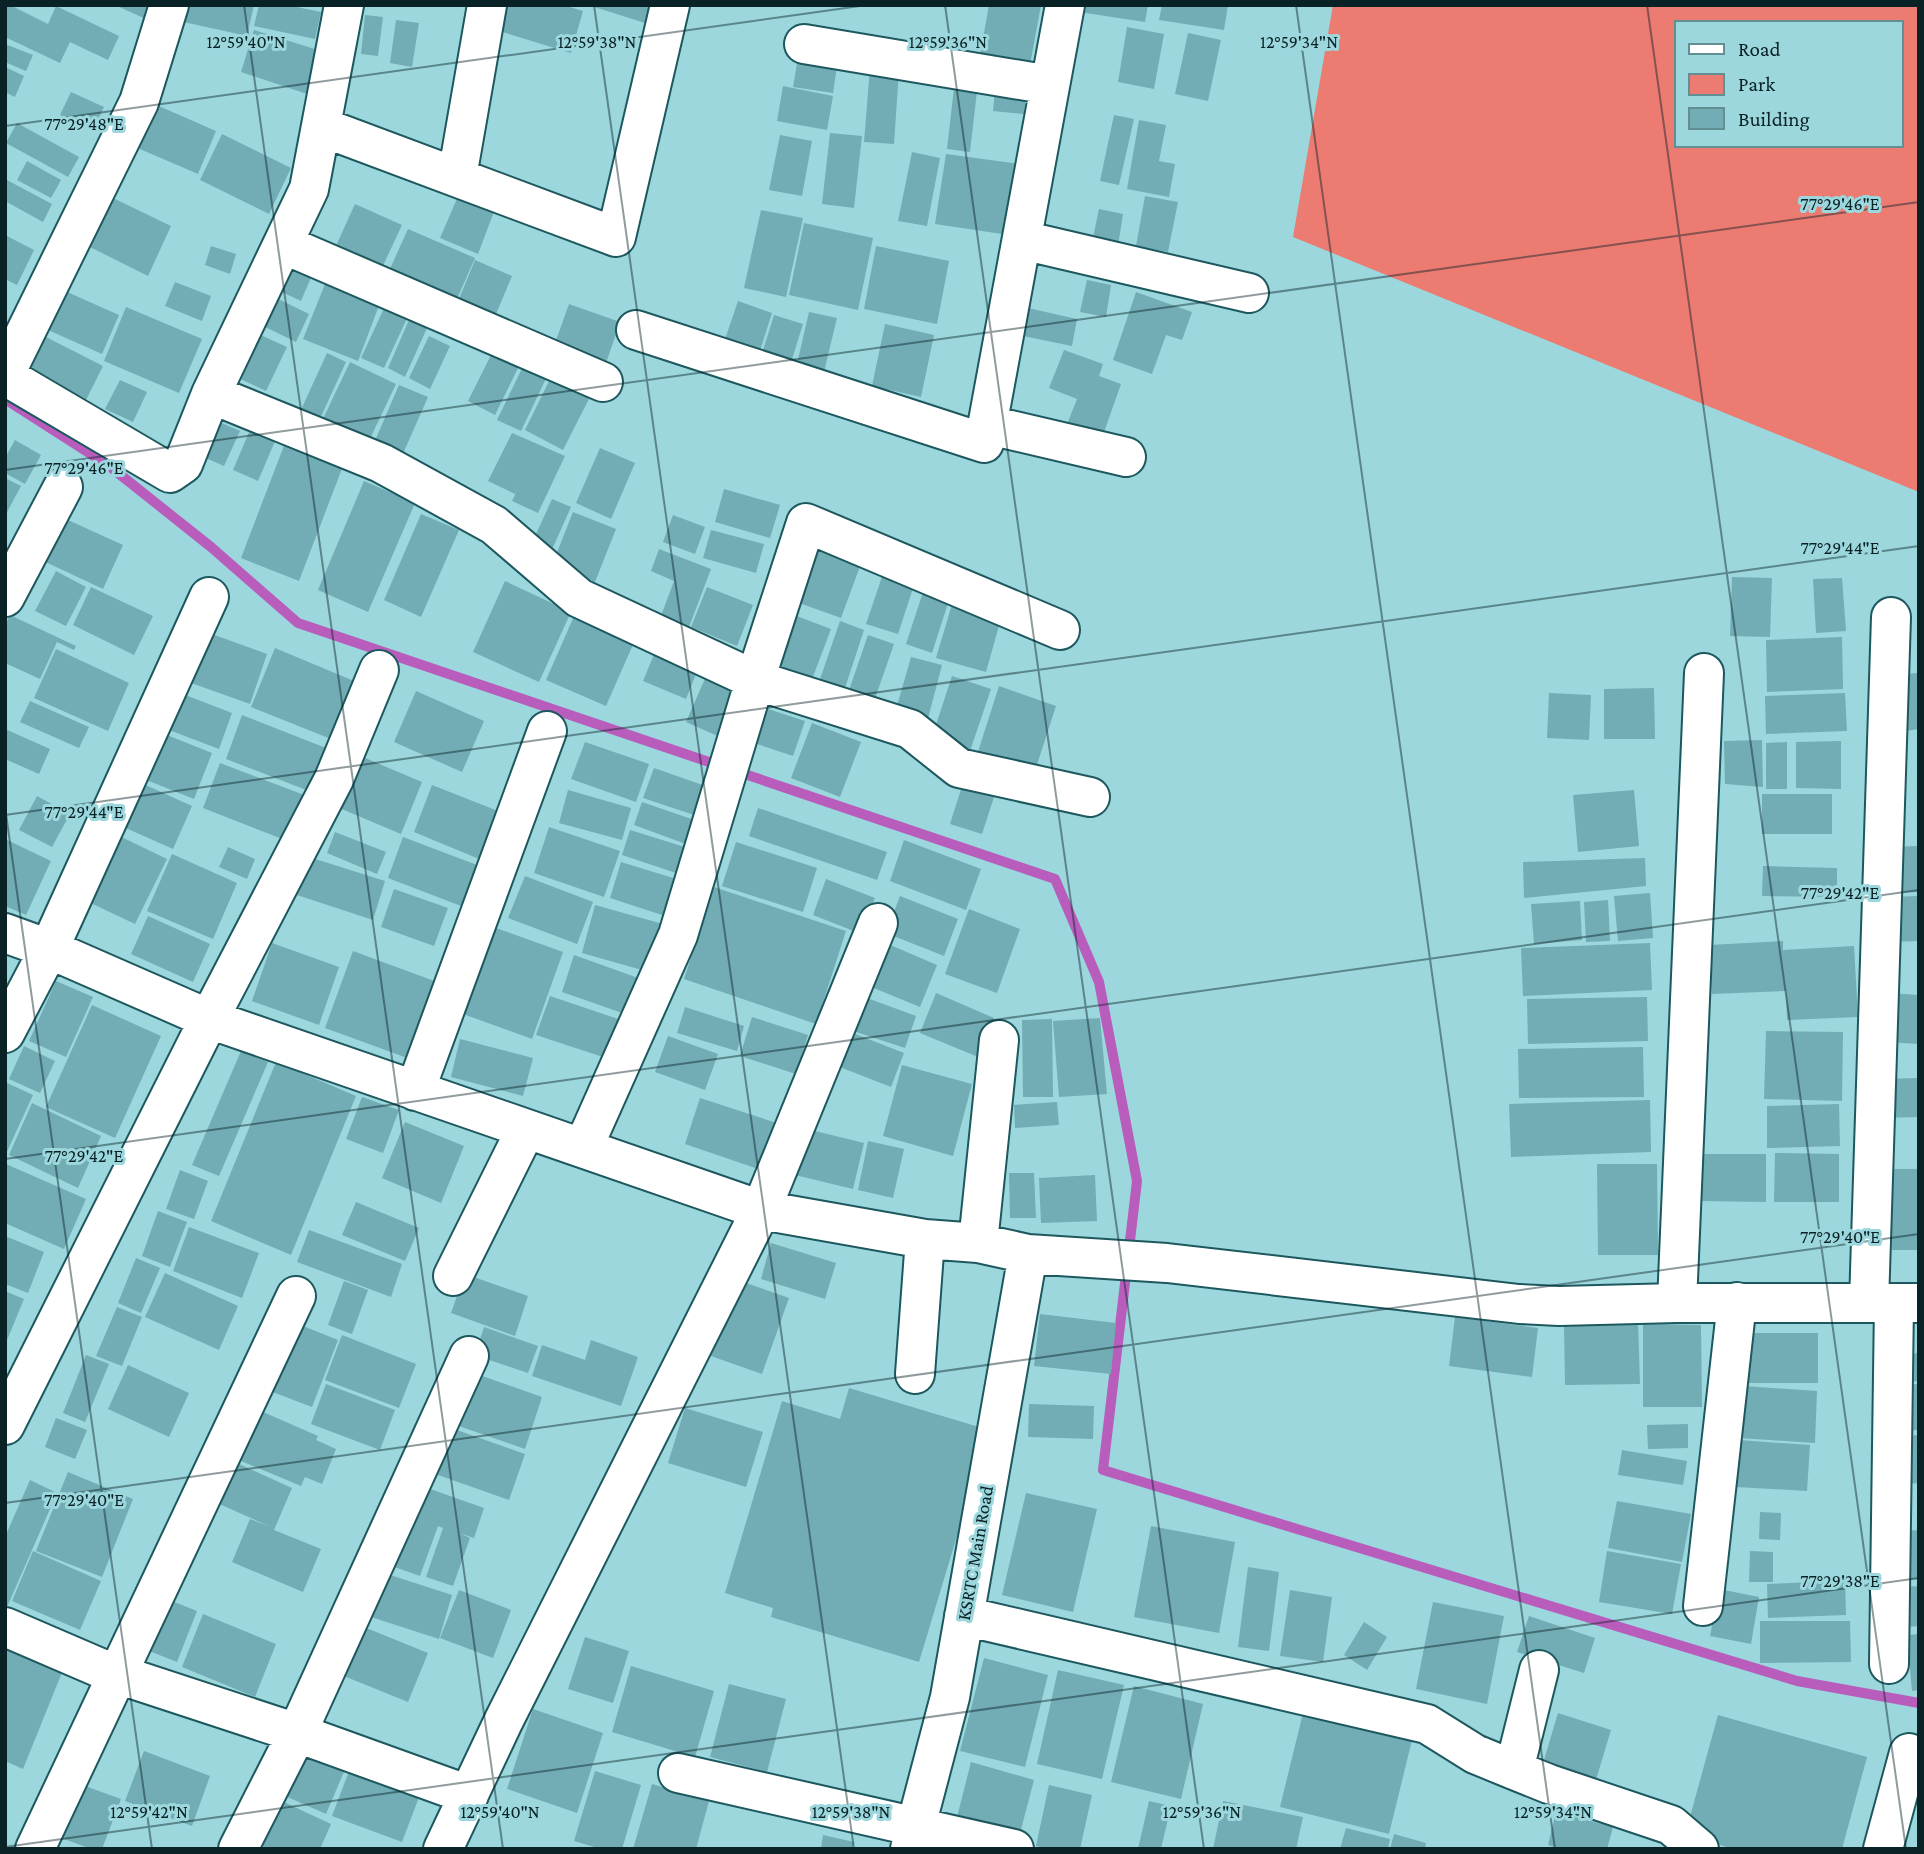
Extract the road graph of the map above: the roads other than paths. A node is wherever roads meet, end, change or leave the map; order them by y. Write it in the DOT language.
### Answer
graph roads {
  1 [pos="169,5"];
  2 [pos="344,5"];
  3 [pos="486,5"];
  4 [pos="670,5"];
  5 [pos="1065,5"];
  6 [pos="804,44"];
  7 [pos="1050,85"];
  8 [pos="322,127"];
  9 [pos="457,177"];
  10 [pos="1022,240"];
  11 [pos="283,244"];
  12 [pos="1249,293"];
  13 [pos="636,330"];
  14 [pos="5,375"];
  15 [pos="603,382"];
  16 [pos="211,394"];
  17 [pos="989,425"];
  18 [pos="1126,457"];
  19 [pos="63,487"];
  20 [pos="5,597"];
  21 [pos="209,597"];
  22 [pos="1891,617"];
  23 [pos="1060,630"];
  24 [pos="379,670"];
  25 [pos="1704,673"];
  26 [pos="755,680"];
  27 [pos="547,731"];
  28 [pos="1090,797"];
  29 [pos="878,923"];
  30 [pos="5,933"];
  31 [pos="49,949"];
  32 [pos="209,1018"];
  33 [pos="5,1033"];
  34 [pos="999,1040"];
  35 [pos="415,1091"];
  36 [pos="526,1129"];
  37 [pos="583,1148"];
  38 [pos="761,1210"];
  39 [pos="925,1239"];
  40 [pos="978,1243"];
  41 [pos="1028,1254"];
  42 [pos="453,1276"];
  43 [pos="296,1296"];
  44 [pos="1677,1303"];
  45 [pos="1737,1303"];
  46 [pos="1894,1303"];
  47 [pos="469,1356"];
  48 [pos="915,1374"];
  49 [pos="5,1425"];
  50 [pos="1703,1606"];
  51 [pos="964,1616"];
  52 [pos="5,1627"];
  53 [pos="1889,1664"];
  54 [pos="1539,1670"];
  55 [pos="118,1675"];
  56 [pos="297,1733"];
  57 [pos="1909,1753"];
  58 [pos="1514,1770"];
  59 [pos="678,1773"];
  60 [pos="469,1795"];
  61 [pos="914,1837"];
  62 [pos="35,1849"];
  63 [pos="238,1849"];
  64 [pos="443,1849"];
  65 [pos="1014,1849"];
  66 [pos="1699,1849"];
  67 [pos="1883,1849"];
  1 -- 14 [label="street"];
  2 -- 8 [label="street"];
  3 -- 9 [label="street"];
  4 -- 9 [label="street"];
  5 -- 7 [label="street"];
  6 -- 7 [label="street"];
  7 -- 10 [label="street"];
  8 -- 9 [label="street"];
  8 -- 11 [label="street"];
  10 -- 12 [label="street"];
  10 -- 17 [label="street"];
  11 -- 15 [label="street"];
  11 -- 16 [label="street"];
  13 -- 17 [label="street"];
  14 -- 16 [label="street"];
  16 -- 26 [label="street"];
  17 -- 18 [label="street"];
  19 -- 20 [label="street"];
  21 -- 31 [label="street"];
  22 -- 46 [label="street"];
  23 -- 26 [label="street"];
  24 -- 32 [label="street"];
  25 -- 44 [label="street"];
  26 -- 28 [label="street"];
  26 -- 37 [label="street"];
  27 -- 35 [label="street"];
  29 -- 38 [label="street"];
  30 -- 31 [label="street"];
  31 -- 32 [label="street"];
  31 -- 33 [label="street"];
  32 -- 35 [label="street"];
  32 -- 49 [label="street"];
  34 -- 40 [label="street"];
  35 -- 36 [label="street"];
  36 -- 37 [label="street"];
  36 -- 42 [label="street"];
  37 -- 38 [label="street"];
  38 -- 39 [label="street"];
  38 -- 60 [label="street"];
  39 -- 40 [label="street"];
  39 -- 48 [label="street"];
  40 -- 41 [label="street"];
  41 -- 44 [label="street"];
  41 -- 51 [label="street, KSRTC Main Road"];
  43 -- 55 [label="street"];
  44 -- 45 [label="street"];
  45 -- 46 [label="street"];
  45 -- 50 [label="street"];
  46 -- 53 [label="street"];
  47 -- 56 [label="street"];
  51 -- 58 [label="street"];
  51 -- 61 [label="street, KSRTC Main Road"];
  52 -- 55 [label="street"];
  54 -- 58 [label="street"];
  55 -- 56 [label="street"];
  55 -- 62 [label="street"];
  56 -- 60 [label="street"];
  56 -- 63 [label="street"];
  57 -- 67 [label="street"];
  58 -- 66 [label="street"];
  59 -- 61 [label="street"];
  60 -- 64 [label="street"];
  61 -- 65 [label="street"];
}
